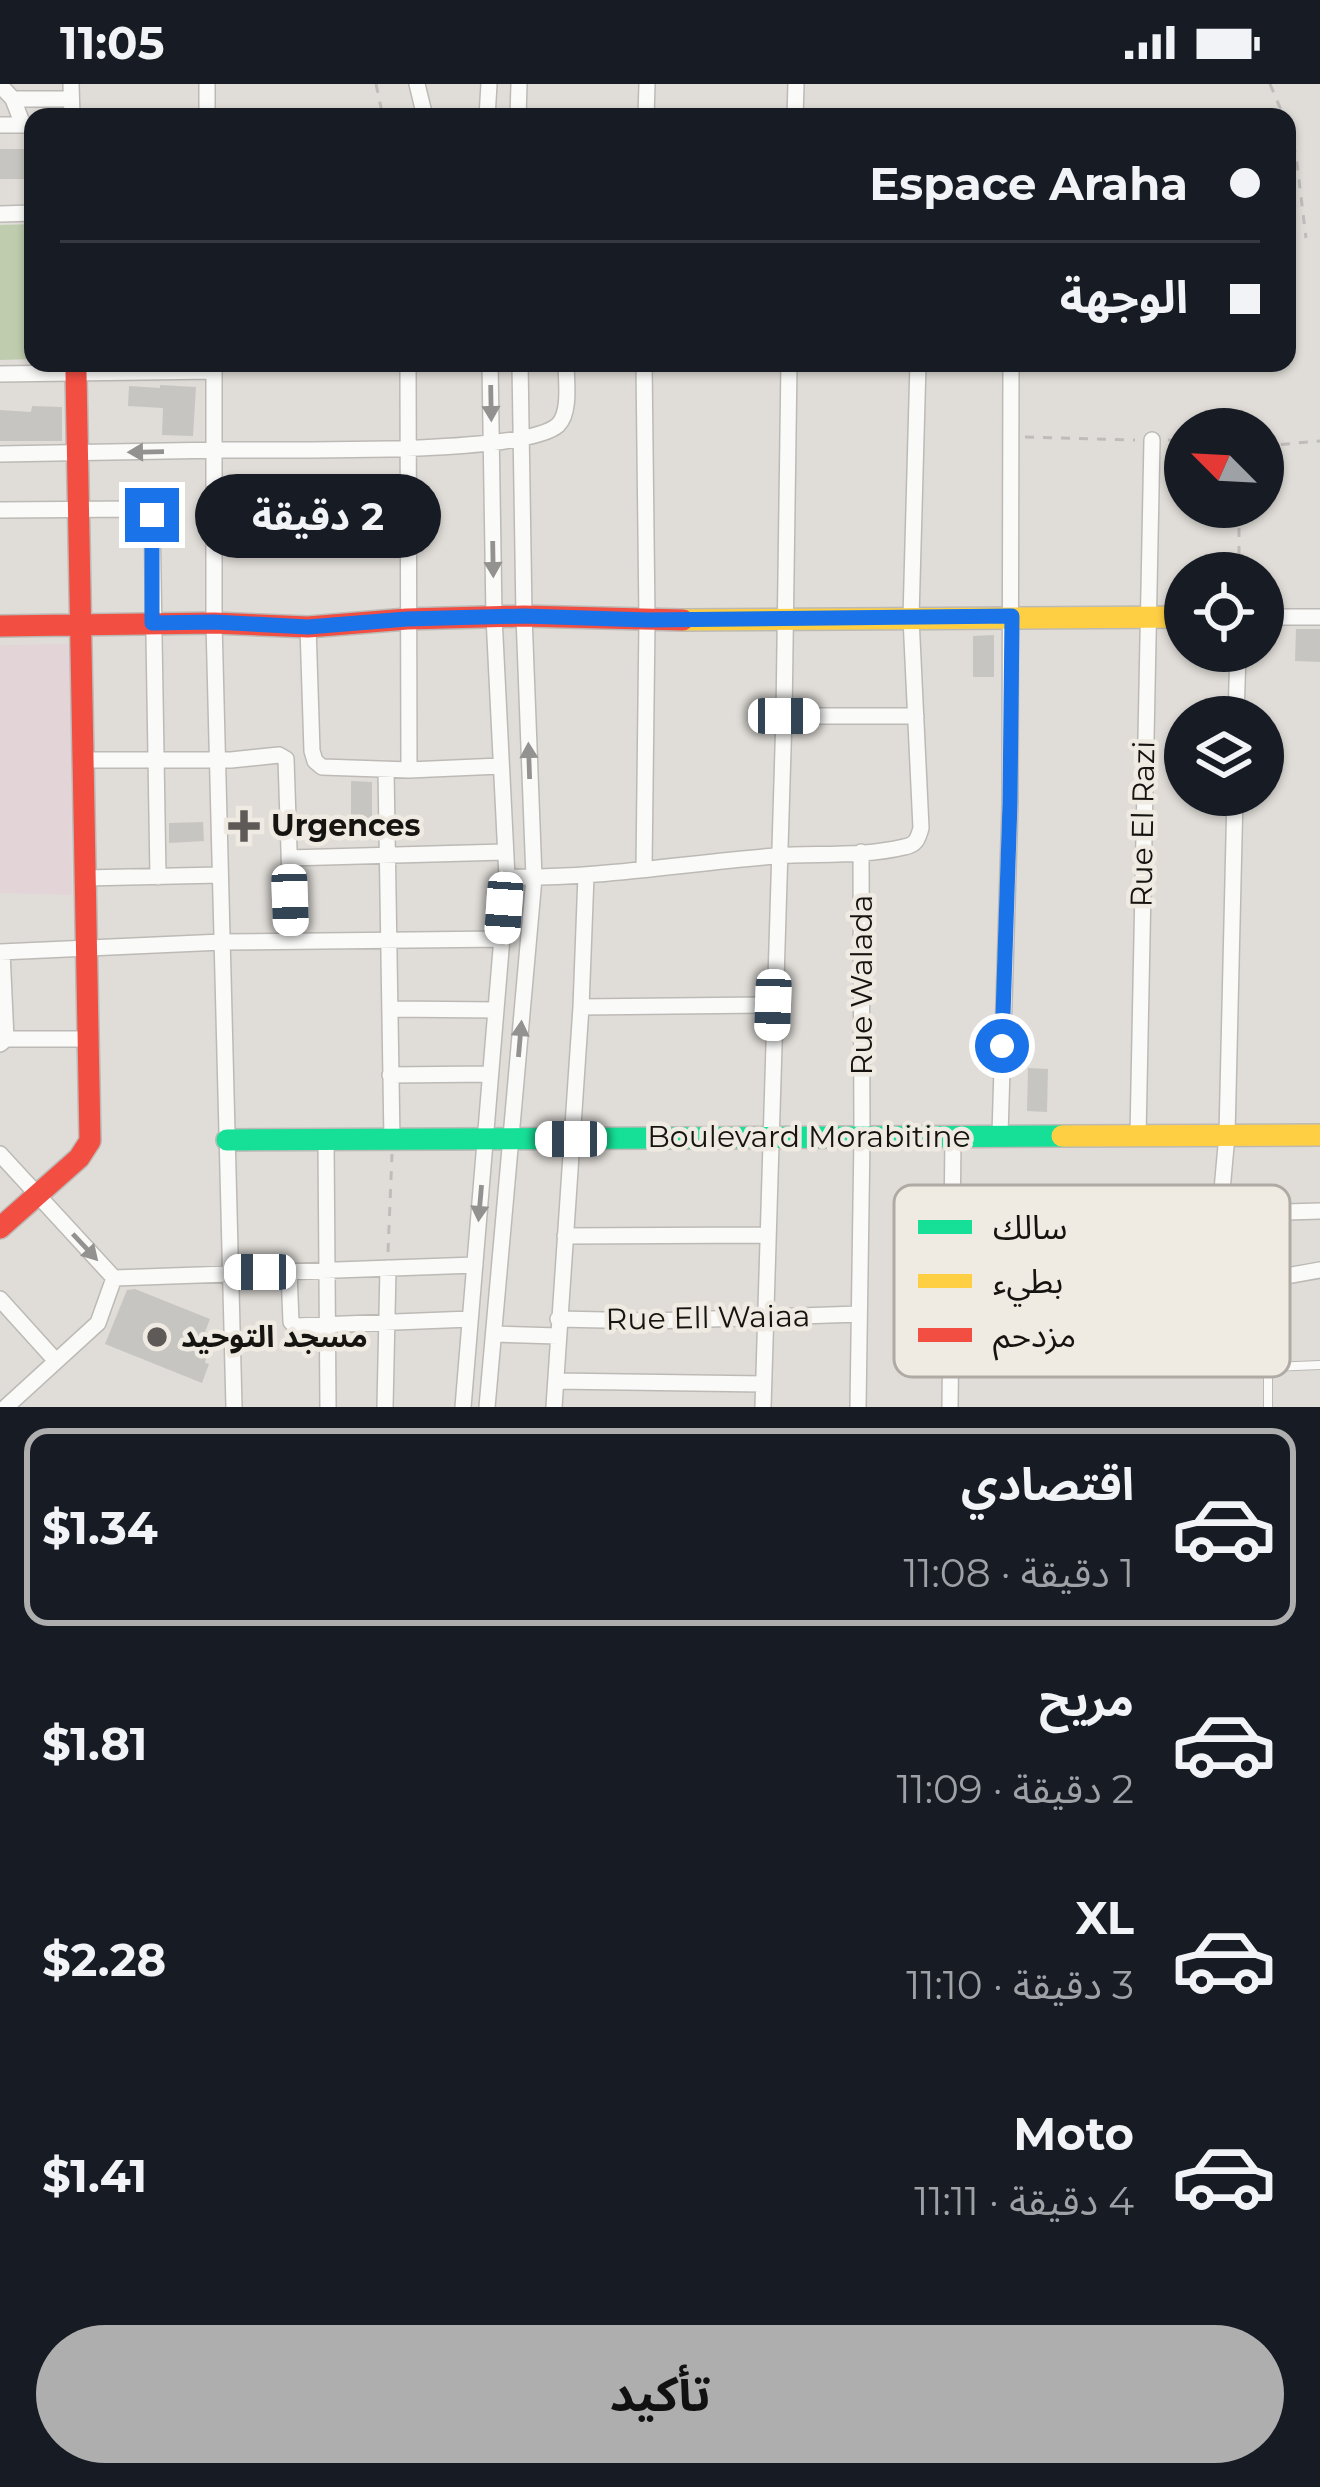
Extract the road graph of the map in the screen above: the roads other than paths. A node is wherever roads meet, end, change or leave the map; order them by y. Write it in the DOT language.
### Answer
graph roads {
  1 [pos="0,85"];
  2 [pos="71,91"];
  3 [pos="13,99"];
  4 [pos="24,118"];
  5 [pos="115,372"];
  6 [pos="214,372"];
  7 [pos="409,372"];
  8 [pos="490,372"];
  9 [pos="520,372"];
  10 [pos="566,372"];
  11 [pos="644,372"];
  12 [pos="789,372"];
  13 [pos="918,372"];
  14 [pos="1011,372"];
  15 [pos="0,374"];
  16 [pos="76,374"];
  17 [pos="520,439"];
  18 [pos="1152,440"];
  19 [pos="492,442"];
  20 [pos="407,449"];
  21 [pos="216,450"];
  22 [pos="77,453"];
  23 [pos="0,454"];
  24 [pos="78,508"];
  25 [pos="0,510"];
  26 [pos="524,616"];
  27 [pos="1012,616"];
  28 [pos="494,617"];
  29 [pos="784,617"];
  30 [pos="1147,617"];
  31 [pos="1164,617"];
  32 [pos="1284,617"];
  33 [pos="1320,617"];
  34 [pos="911,618"];
  35 [pos="407,619"];
  36 [pos="647,620"];
  37 [pos="214,622"];
  38 [pos="152,623"];
  39 [pos="80,625"];
  40 [pos="0,626"];
  41 [pos="308,627"];
  42 [pos="784,716"];
  43 [pos="916,716"];
  44 [pos="82,760"];
  45 [pos="155,760"];
  46 [pos="217,760"];
  47 [pos="500,766"];
  48 [pos="386,770"];
  49 [pos="409,770"];
  50 [pos="1234,816"];
  51 [pos="504,852"];
  52 [pos="861,852"];
  53 [pos="386,855"];
  54 [pos="779,856"];
  55 [pos="289,858"];
  56 [pos="644,868"];
  57 [pos="586,874"];
  58 [pos="220,875"];
  59 [pos="158,877"];
  60 [pos="507,877"];
  61 [pos="84,878"];
  62 [pos="534,878"];
  63 [pos="502,939"];
  64 [pos="389,940"];
  65 [pos="292,941"];
  66 [pos="222,942"];
  67 [pos="88,949"];
  68 [pos="1,952"];
  69 [pos="773,1005"];
  70 [pos="581,1007"];
  71 [pos="392,1009"];
  72 [pos="496,1010"];
  73 [pos="87,1039"];
  74 [pos="3,1041"];
  75 [pos="490,1074"];
  76 [pos="390,1075"];
  77 [pos="1227,1135"];
  78 [pos="1320,1135"];
  79 [pos="1000,1136"];
  80 [pos="1138,1136"];
  81 [pos="862,1137"];
  82 [pos="953,1137"];
  83 [pos="770,1138"];
  84 [pos="485,1139"];
  85 [pos="511,1139"];
  86 [pos="571,1139"];
  87 [pos="227,1140"];
  88 [pos="326,1140"];
  89 [pos="392,1140"];
  90 [pos="0,1154"];
  91 [pos="952,1185"];
  92 [pos="1222,1185"];
  93 [pos="37,1195"];
  94 [pos="1320,1210"];
  95 [pos="1290,1211"];
  96 [pos="0,1228"];
  97 [pos="767,1235"];
  98 [pos="565,1236"];
  99 [pos="475,1265"];
  100 [pos="388,1268"];
  101 [pos="329,1269"];
  102 [pos="1320,1270"];
  103 [pos="230,1272"];
  104 [pos="289,1272"];
  105 [pos="1290,1275"];
  106 [pos="114,1278"];
  107 [pos="0,1299"];
  108 [pos="859,1314"];
  109 [pos="766,1318"];
  110 [pos="470,1319"];
  111 [pos="385,1322"];
  112 [pos="328,1323"];
  113 [pos="557,1328"];
  114 [pos="494,1334"];
  115 [pos="56,1361"];
  116 [pos="1320,1366"];
  117 [pos="1290,1367"];
  118 [pos="950,1377"];
  119 [pos="556,1381"];
  120 [pos="763,1384"];
  121 [pos="6,1407"];
  122 [pos="234,1407"];
  123 [pos="328,1407"];
  124 [pos="385,1407"];
  125 [pos="463,1407"];
  126 [pos="487,1407"];
  127 [pos="554,1407"];
  128 [pos="763,1407"];
  129 [pos="858,1407"];
  130 [pos="950,1407"];
  1 -- 3 [label="street"];
  2 -- 3 [label="street"];
  3 -- 4 [label="street"];
  5 -- 16 [label="street"];
  6 -- 21 [label="street"];
  7 -- 20 [label="street"];
  8 -- 19 [label="street, one-way"];
  9 -- 17 [label="street"];
  10 -- 17 [label="street"];
  11 -- 36 [label="street"];
  12 -- 29 [label="street"];
  13 -- 34 [label="street"];
  14 -- 27 [label="street"];
  15 -- 16 [label="street"];
  16 -- 22 [label="street"];
  17 -- 19 [label="street"];
  17 -- 26 [label="street"];
  18 -- 30 [label="street, Rue El Razi"];
  19 -- 20 [label="street"];
  19 -- 28 [label="street, one-way"];
  20 -- 21 [label="street"];
  20 -- 35 [label="street"];
  21 -- 22 [label="street, one-way"];
  21 -- 37 [label="street"];
  22 -- 23 [label="street"];
  22 -- 24 [label="street"];
  24 -- 25 [label="street"];
  24 -- 38 [label="street"];
  24 -- 39 [label="street"];
  26 -- 28 [label="street"];
  26 -- 36 [label="street"];
  62 -- 26 [label="street, one-way"];
  27 -- 30 [label="street"];
  27 -- 34 [label="street"];
  27 -- 79 [label="street"];
  28 -- 35 [label="street"];
  28 -- 47 [label="street"];
  29 -- 34 [label="street"];
  29 -- 36 [label="street"];
  29 -- 42 [label="street"];
  30 -- 31 [label="street"];
  30 -- 80 [label="street, Rue El Razi"];
  32 -- 33 [label="street"];
  34 -- 43 [label="street"];
  35 -- 41 [label="street"];
  35 -- 49 [label="street"];
  36 -- 56 [label="street"];
  37 -- 38 [label="street"];
  37 -- 41 [label="street"];
  37 -- 46 [label="street"];
  38 -- 39 [label="street"];
  38 -- 45 [label="street"];
  39 -- 40 [label="street"];
  39 -- 44 [label="street"];
  41 -- 48 [label="street"];
  42 -- 43 [label="street"];
  42 -- 54 [label="street"];
  43 -- 52 [label="street"];
  44 -- 45 [label="street"];
  44 -- 61 [label="street"];
  45 -- 46 [label="street"];
  45 -- 59 [label="street"];
  46 -- 55 [label="street"];
  46 -- 58 [label="street"];
  47 -- 49 [label="street"];
  47 -- 51 [label="street"];
  48 -- 49 [label="street"];
  48 -- 53 [label="street"];
  50 -- 77 [label="street"];
  51 -- 53 [label="street"];
  51 -- 60 [label="street"];
  52 -- 54 [label="street"];
  52 -- 81 [label="street, Rue Walada"];
  53 -- 55 [label="street"];
  53 -- 64 [label="street"];
  54 -- 56 [label="street"];
  54 -- 69 [label="street"];
  55 -- 65 [label="street"];
  56 -- 57 [label="street"];
  57 -- 62 [label="street"];
  57 -- 70 [label="street"];
  58 -- 59 [label="street"];
  58 -- 66 [label="street"];
  59 -- 61 [label="street"];
  60 -- 62 [label="street"];
  60 -- 63 [label="street"];
  61 -- 67 [label="street"];
  85 -- 62 [label="street, one-way"];
  63 -- 64 [label="street"];
  63 -- 72 [label="street"];
  64 -- 65 [label="street"];
  64 -- 71 [label="street"];
  65 -- 66 [label="street"];
  66 -- 67 [label="street"];
  66 -- 87 [label="street"];
  67 -- 68 [label="street"];
  67 -- 73 [label="street"];
  68 -- 74 [label="street"];
  69 -- 70 [label="street"];
  69 -- 83 [label="street"];
  70 -- 86 [label="street"];
  71 -- 72 [label="street"];
  71 -- 76 [label="street"];
  72 -- 75 [label="street"];
  73 -- 74 [label="street"];
  73 -- 93 [label="street"];
  75 -- 76 [label="street"];
  75 -- 84 [label="street"];
  76 -- 89 [label="street"];
  77 -- 78 [label="street, Boulevard Morabitine"];
  77 -- 80 [label="street, Boulevard Morabitine"];
  77 -- 92 [label="street"];
  79 -- 80 [label="street, Boulevard Morabitine"];
  79 -- 82 [label="street, Boulevard Morabitine"];
  81 -- 82 [label="street, Boulevard Morabitine"];
  81 -- 83 [label="street, Boulevard Morabitine"];
  81 -- 108 [label="street, Rue Walada"];
  82 -- 91 [label="street"];
  83 -- 86 [label="street, Boulevard Morabitine"];
  83 -- 97 [label="street"];
  84 -- 85 [label="street, Boulevard Morabitine"];
  84 -- 89 [label="street, Boulevard Morabitine"];
  84 -- 99 [label="street, one-way"];
  85 -- 86 [label="street, Boulevard Morabitine"];
  85 -- 114 [label="street"];
  86 -- 98 [label="street"];
  87 -- 88 [label="street, Boulevard Morabitine"];
  87 -- 103 [label="street"];
  88 -- 89 [label="street, Boulevard Morabitine"];
  88 -- 101 [label="street"];
  90 -- 93 [label="street"];
  93 -- 96 [label="street"];
  93 -- 106 [label="street, one-way"];
  94 -- 95 [label="street"];
  97 -- 98 [label="street"];
  97 -- 109 [label="street"];
  98 -- 113 [label="street"];
  99 -- 100 [label="street"];
  99 -- 110 [label="street"];
  100 -- 101 [label="street"];
  100 -- 111 [label="street"];
  101 -- 104 [label="street"];
  101 -- 112 [label="street"];
  102 -- 105 [label="street"];
  103 -- 104 [label="street"];
  103 -- 106 [label="street"];
  103 -- 122 [label="street"];
  104 -- 112 [label="street"];
  106 -- 115 [label="street"];
  107 -- 115 [label="street"];
  108 -- 109 [label="street, Rue Ell Waiaa"];
  108 -- 129 [label="street, Rue Walada"];
  109 -- 113 [label="street, Rue Ell Waiaa"];
  109 -- 120 [label="street"];
  110 -- 111 [label="street"];
  110 -- 125 [label="street"];
  111 -- 112 [label="street"];
  111 -- 124 [label="street"];
  112 -- 123 [label="street"];
  113 -- 114 [label="street, Rue Ell Waiaa"];
  113 -- 119 [label="street"];
  114 -- 126 [label="street"];
  115 -- 121 [label="street"];
  116 -- 117 [label="lane"];
  118 -- 130 [label="street"];
  119 -- 120 [label="street"];
  119 -- 127 [label="street"];
  120 -- 128 [label="street"];
}
